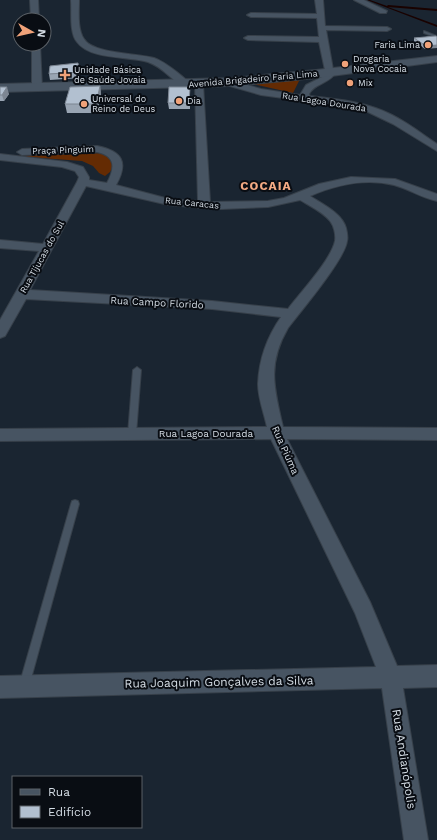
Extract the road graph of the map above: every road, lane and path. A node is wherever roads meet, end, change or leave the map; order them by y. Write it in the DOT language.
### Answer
graph roads {
  1 [pos="34,0"];
  2 [pos="75,0"];
  3 [pos="319,0"];
  4 [pos="358,0"];
  5 [pos="383,11"];
  6 [pos="35,12"];
  7 [pos="251,16"];
  8 [pos="321,16"];
  9 [pos="321,28"];
  10 [pos="387,29"];
  11 [pos="425,32"];
  12 [pos="437,36"];
  13 [pos="248,38"];
  14 [pos="323,40"];
  15 [pos="36,52"];
  16 [pos="437,53"];
  17 [pos="437,59"];
  18 [pos="404,63"];
  19 [pos="385,65"];
  20 [pos="437,65"];
  21 [pos="330,72"];
  22 [pos="318,78"];
  23 [pos="226,82"];
  24 [pos="186,84"];
  25 [pos="199,84"];
  26 [pos="1,88"];
  27 [pos="37,88"];
  28 [pos="307,98"];
  29 [pos="437,148"];
  30 [pos="0,152"];
  31 [pos="0,157"];
  32 [pos="84,182"];
  33 [pos="110,187"];
  34 [pos="301,196"];
  35 [pos="437,198"];
  36 [pos="204,205"];
  37 [pos="0,244"];
  38 [pos="47,248"];
  39 [pos="21,294"];
  40 [pos="292,314"];
  41 [pos="0,333"];
  42 [pos="137,370"];
  43 [pos="276,432"];
  44 [pos="132,434"];
  45 [pos="437,434"];
  46 [pos="0,435"];
  47 [pos="75,504"];
  48 [pos="437,676"];
  49 [pos="391,678"];
  50 [pos="0,687"];
  51 [pos="24,687"];
  52 [pos="416,840"];
  1 -- 6 [label="street"];
  2 -- 24 [label="street"];
  3 -- 8 [label="street"];
  4 -- 5 [label="street"];
  7 -- 8 [label="street"];
  8 -- 9 [label="street"];
  9 -- 10 [label="street"];
  9 -- 14 [label="street"];
  11 -- 12 [label="lane"];
  13 -- 14 [label="street"];
  14 -- 21 [label="street"];
  15 -- 27 [label="street"];
  16 -- 19 [label="main road, Avenida Brigadeiro Faria Lima"];
  17 -- 18 [label="main road, Avenida Brigadeiro Faria Lima"];
  18 -- 19 [label="main road, Avenida Brigadeiro Faria Lima"];
  18 -- 20 [label="main road"];
  19 -- 21 [label="main road, Avenida Brigadeiro Faria Lima"];
  21 -- 22 [label="main road, Avenida Brigadeiro Faria Lima"];
  22 -- 23 [label="main road, Avenida Brigadeiro Faria Lima"];
  22 -- 28 [label="street"];
  23 -- 25 [label="main road, Avenida Brigadeiro Faria Lima"];
  23 -- 28 [label="street, Rua Lagoa Dourada"];
  24 -- 25 [label="main road, Avenida Brigadeiro Faria Lima"];
  24 -- 27 [label="main road, Avenida Brigadeiro Faria Lima"];
  25 -- 36 [label="street"];
  26 -- 27 [label="main road, Avenida Brigadeiro Faria Lima"];
  28 -- 29 [label="street, Rua Lagoa Dourada"];
  30 -- 33 [label="street, Praça Pinguim"];
  31 -- 32 [label="street"];
  32 -- 33 [label="street, Rua Caracas"];
  32 -- 38 [label="street, Rua Tijucas do Sul"];
  33 -- 36 [label="street, Rua Caracas"];
  34 -- 35 [label="street, Rua Caracas"];
  34 -- 36 [label="street, Rua Caracas"];
  34 -- 40 [label="street, Rua Piúma"];
  37 -- 38 [label="street"];
  38 -- 39 [label="street, Rua Tijucas do Sul"];
  39 -- 40 [label="street, Rua Campo Florido"];
  39 -- 41 [label="street, Rua Tijucas do Sul"];
  40 -- 43 [label="street, Rua Piúma"];
  42 -- 44 [label="lane"];
  43 -- 44 [label="street, Rua Lagoa Dourada"];
  43 -- 45 [label="street, Rua Lagoa Dourada"];
  43 -- 49 [label="street, Rua Piúma"];
  44 -- 46 [label="street, Rua Lagoa Dourada"];
  47 -- 51 [label="lane"];
  48 -- 49 [label="street, Rua Joaquim Gonçalves da Silva"];
  49 -- 51 [label="street, Rua Joaquim Gonçalves da Silva"];
  49 -- 52 [label="street, Rua Andianópolis"];
  50 -- 51 [label="street, Rua Joaquim Gonçalves da Silva"];
}
